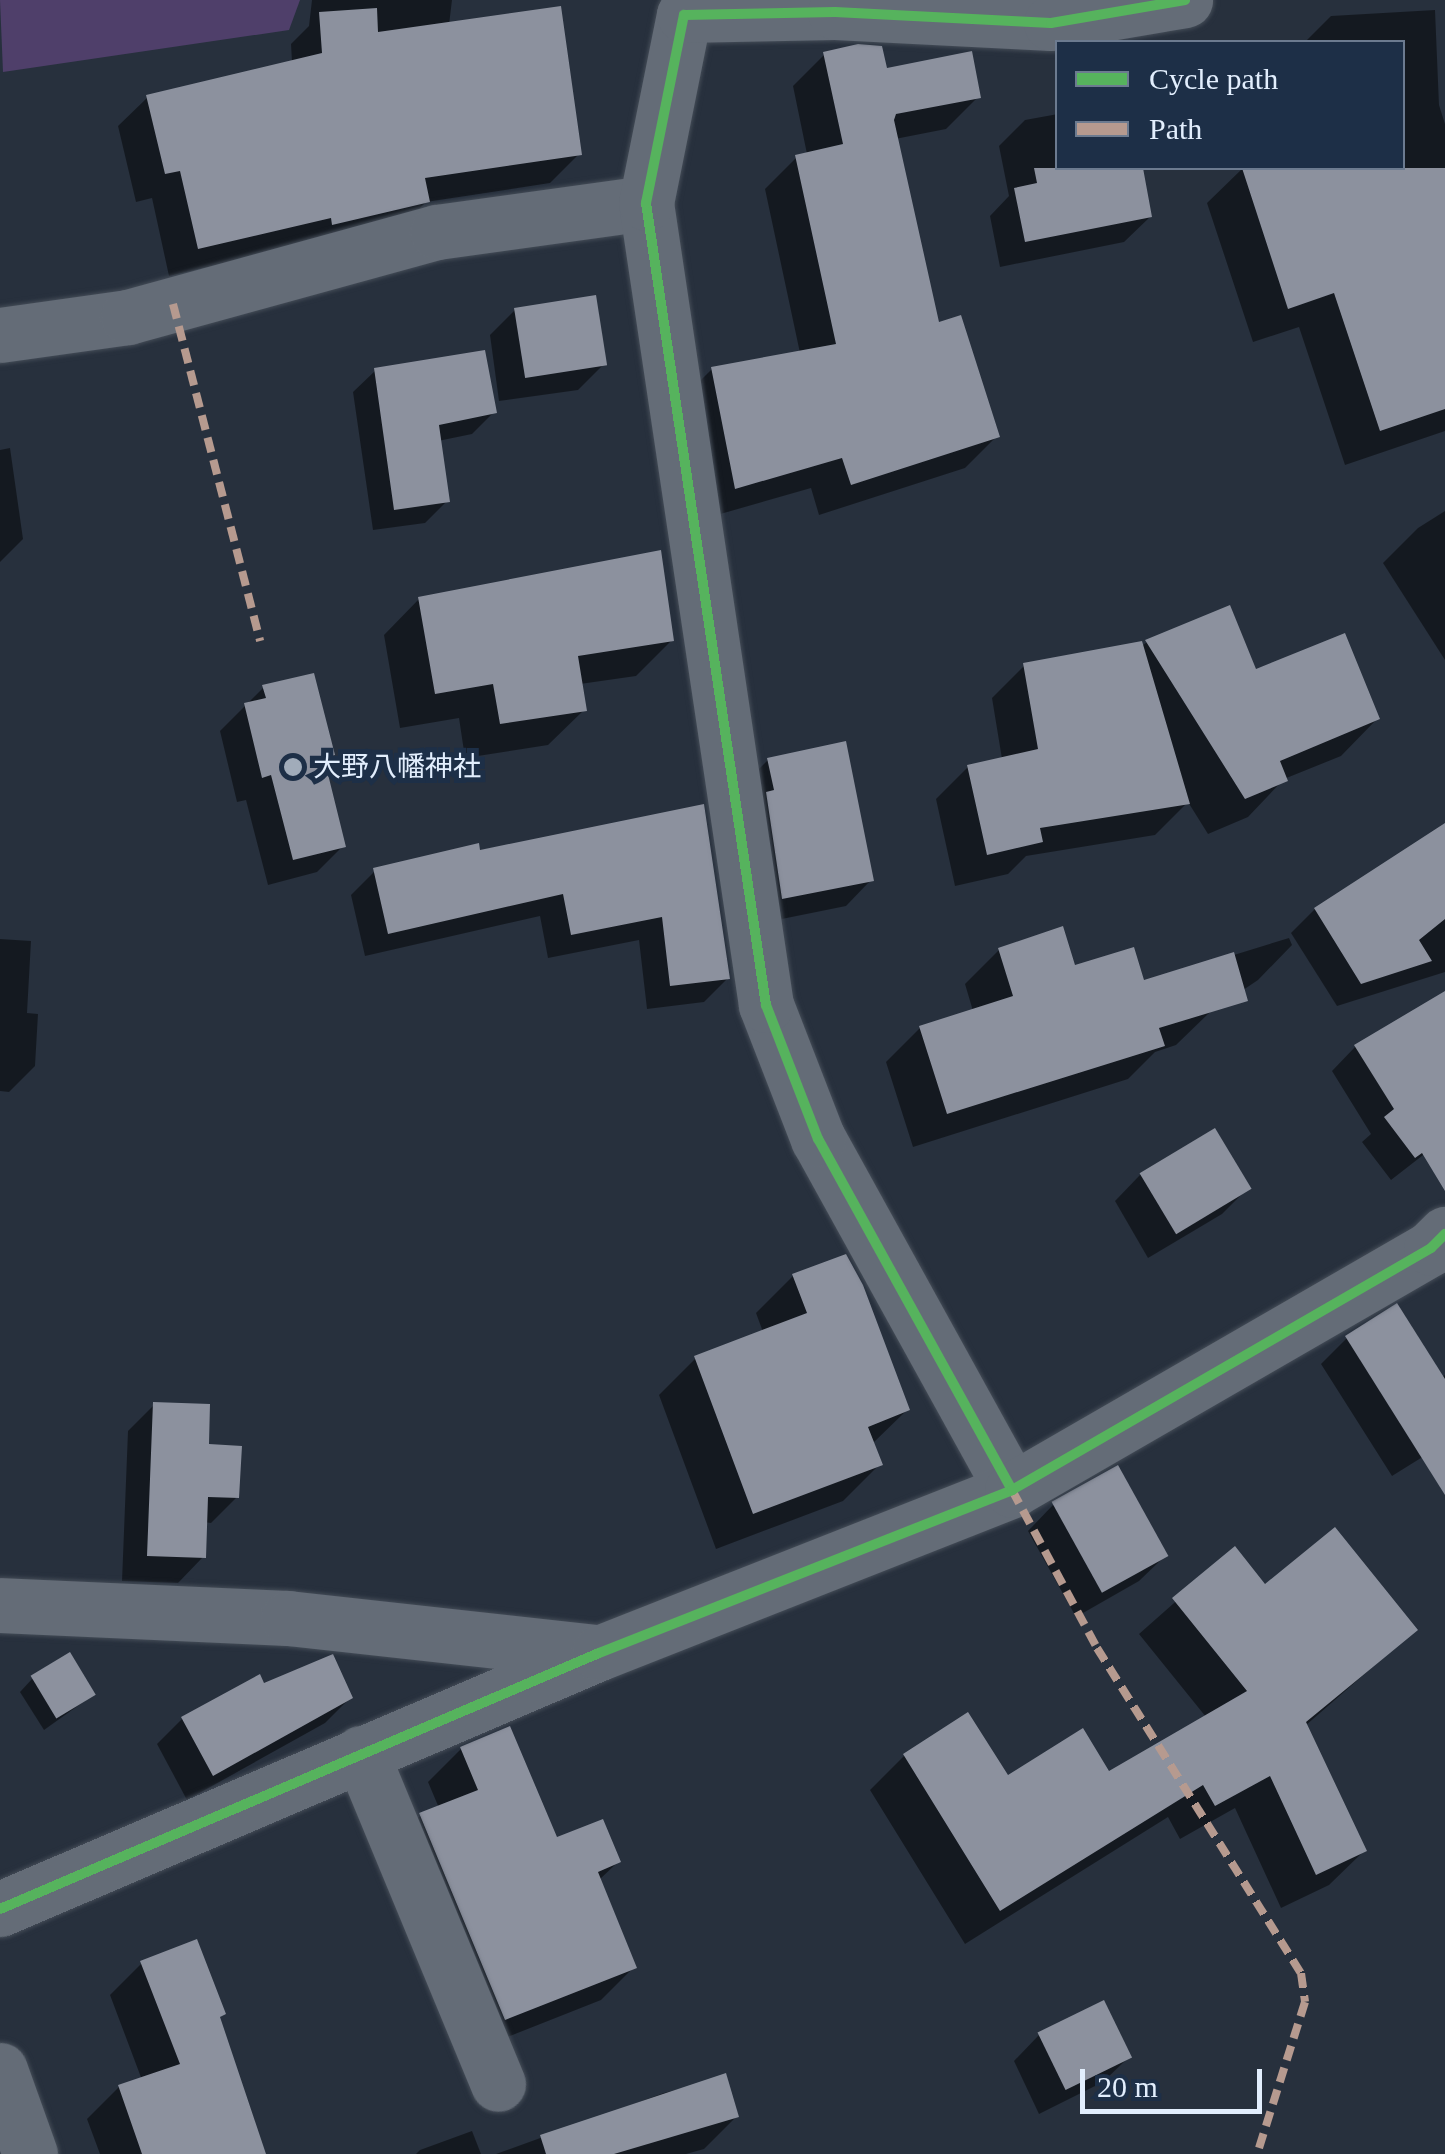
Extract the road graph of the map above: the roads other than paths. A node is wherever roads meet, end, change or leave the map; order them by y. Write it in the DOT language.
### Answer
graph roads {
  1 [pos="1185,0"];
  2 [pos="646,203"];
  3 [pos="0,335"];
  4 [pos="1445,1234"];
  5 [pos="1012,1490"];
  6 [pos="0,1605"];
  7 [pos="599,1652"];
  8 [pos="361,1753"];
  9 [pos="0,1909"];
  10 [pos="0,2070"];
  11 [pos="498,2084"];
  12 [pos="30,2154"];
  1 -- 2 [label="street"];
  2 -- 3 [label="street"];
  2 -- 5 [label="street"];
  4 -- 5 [label="street"];
  5 -- 7 [label="street"];
  6 -- 7 [label="street"];
  7 -- 8 [label="street"];
  8 -- 9 [label="street"];
  8 -- 11 [label="street"];
  10 -- 12 [label="street"];
}
